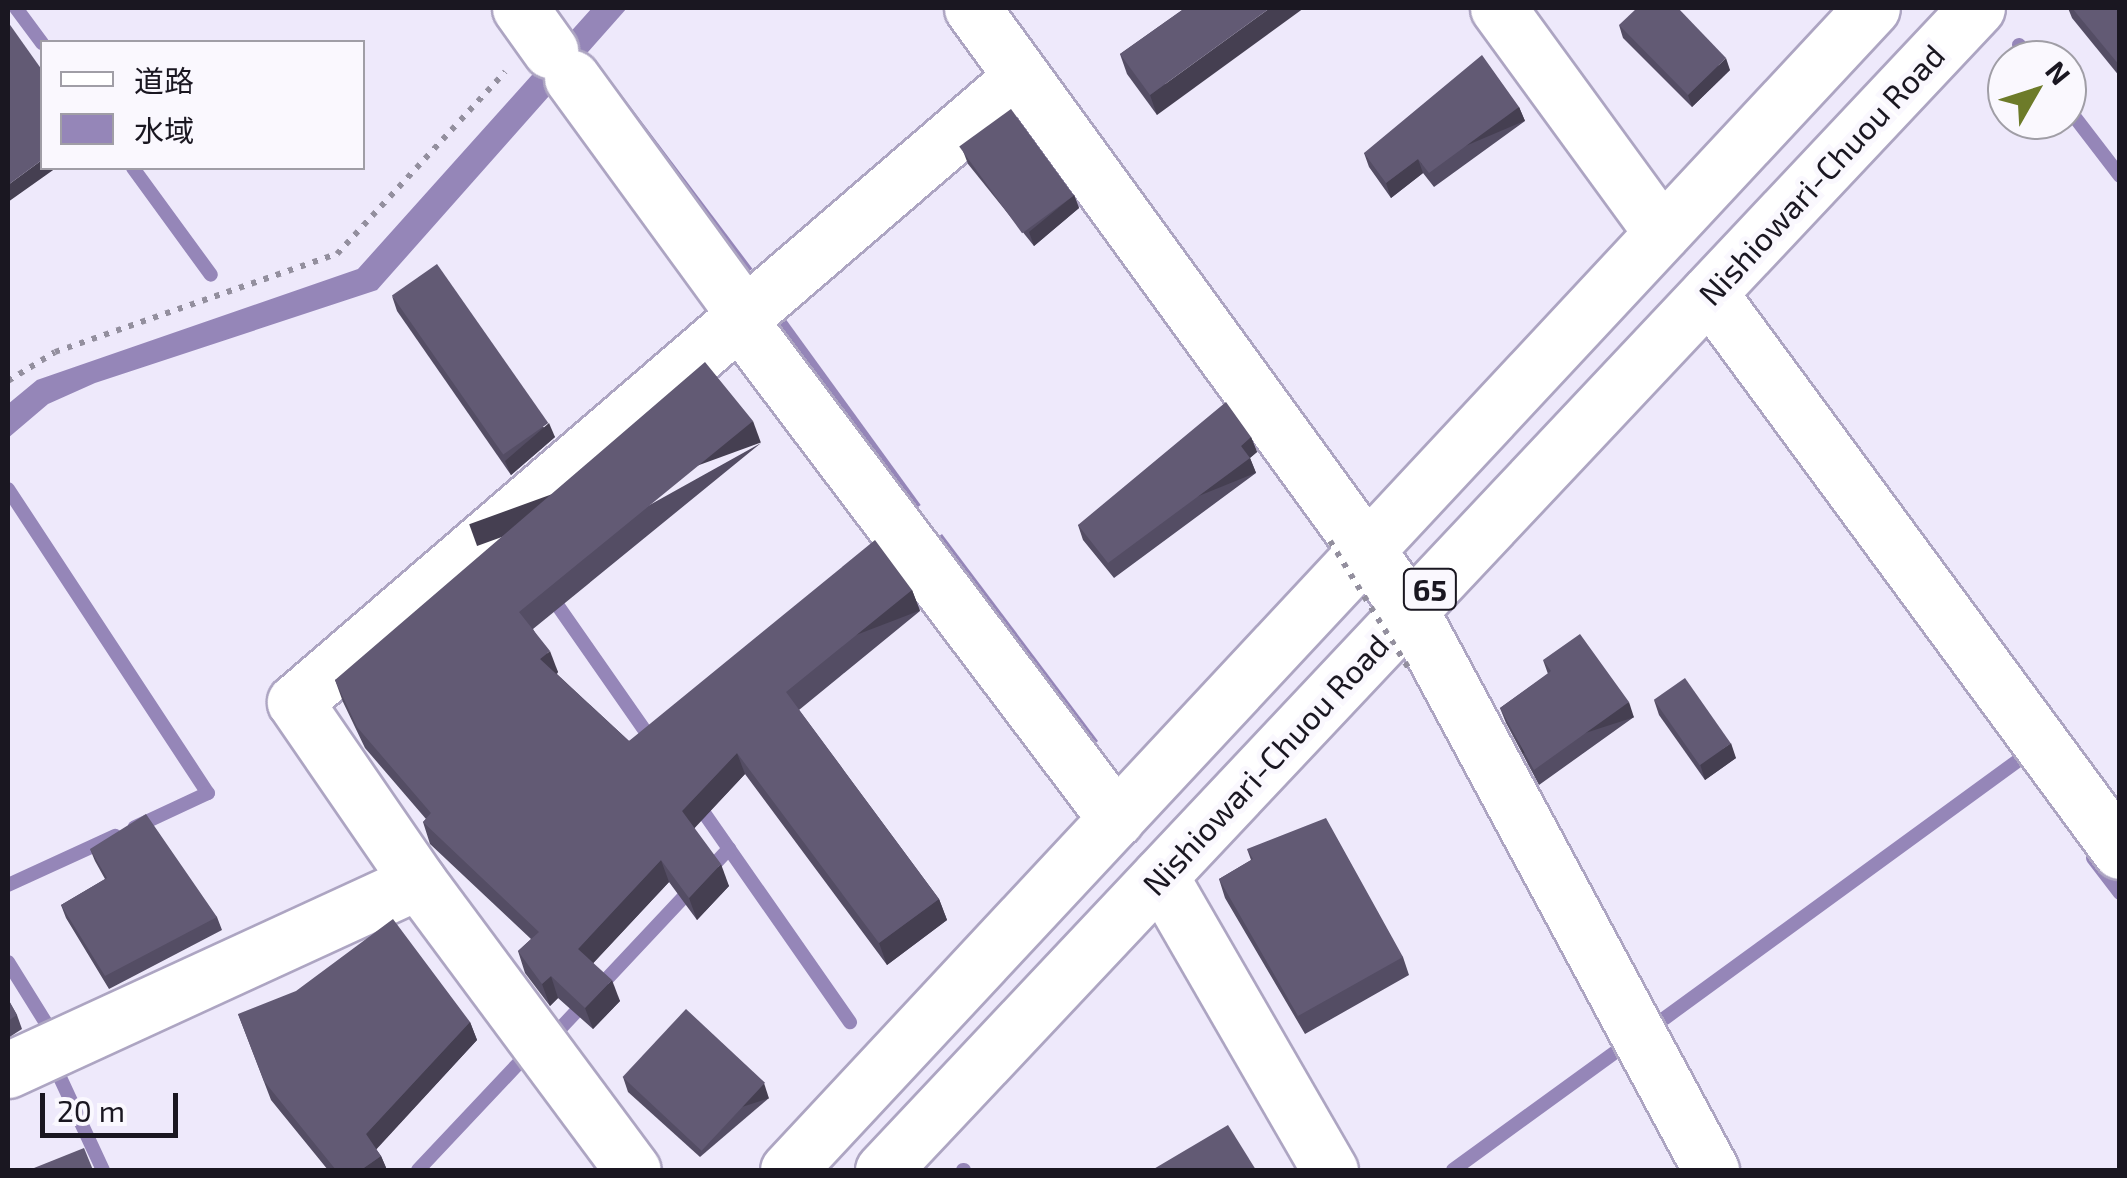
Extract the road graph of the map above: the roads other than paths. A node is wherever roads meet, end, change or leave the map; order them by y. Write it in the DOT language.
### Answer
graph roads {
  1 [pos="972,8"];
  2 [pos="1498,8"];
  3 [pos="1872,8"];
  4 [pos="1977,8"];
  5 [pos="549,35"];
  6 [pos="1021,77"];
  7 [pos="1662,233"];
  8 [pos="1709,293"];
  9 [pos="741,316"];
  10 [pos="1347,546"];
  11 [pos="1410,610"];
  12 [pos="1116,819"];
  13 [pos="2120,852"];
  14 [pos="1160,876"];
  15 [pos="418,882"];
  16 [pos="8,1070"];
  17 [pos="634,1170"];
  18 [pos="788,1170"];
  19 [pos="882,1170"];
  20 [pos="1330,1170"];
  21 [pos="1711,1170"];
  1 -- 6 [label="street"];
  2 -- 7 [label="street"];
  3 -- 7 [label="street, 65"];
  4 -- 8 [label="street, Nishiowari-Chuou Road / 65"];
  5 -- 9 [label="street"];
  6 -- 9 [label="street"];
  6 -- 10 [label="street"];
  7 -- 10 [label="street, 65"];
  8 -- 11 [label="street, Nishiowari-Chuou Road / 65"];
  8 -- 13 [label="street"];
  9 -- 12 [label="street"];
  9 -- 15 [label="street"];
  10 -- 11 [label="street"];
  10 -- 12 [label="street, 65"];
  11 -- 14 [label="street, Nishiowari-Chuou Road / 65"];
  11 -- 21 [label="street"];
  12 -- 18 [label="street, 65"];
  14 -- 19 [label="street, Nishiowari-Chuou Road / 65"];
  14 -- 20 [label="street"];
  15 -- 16 [label="street"];
  15 -- 17 [label="street"];
}
